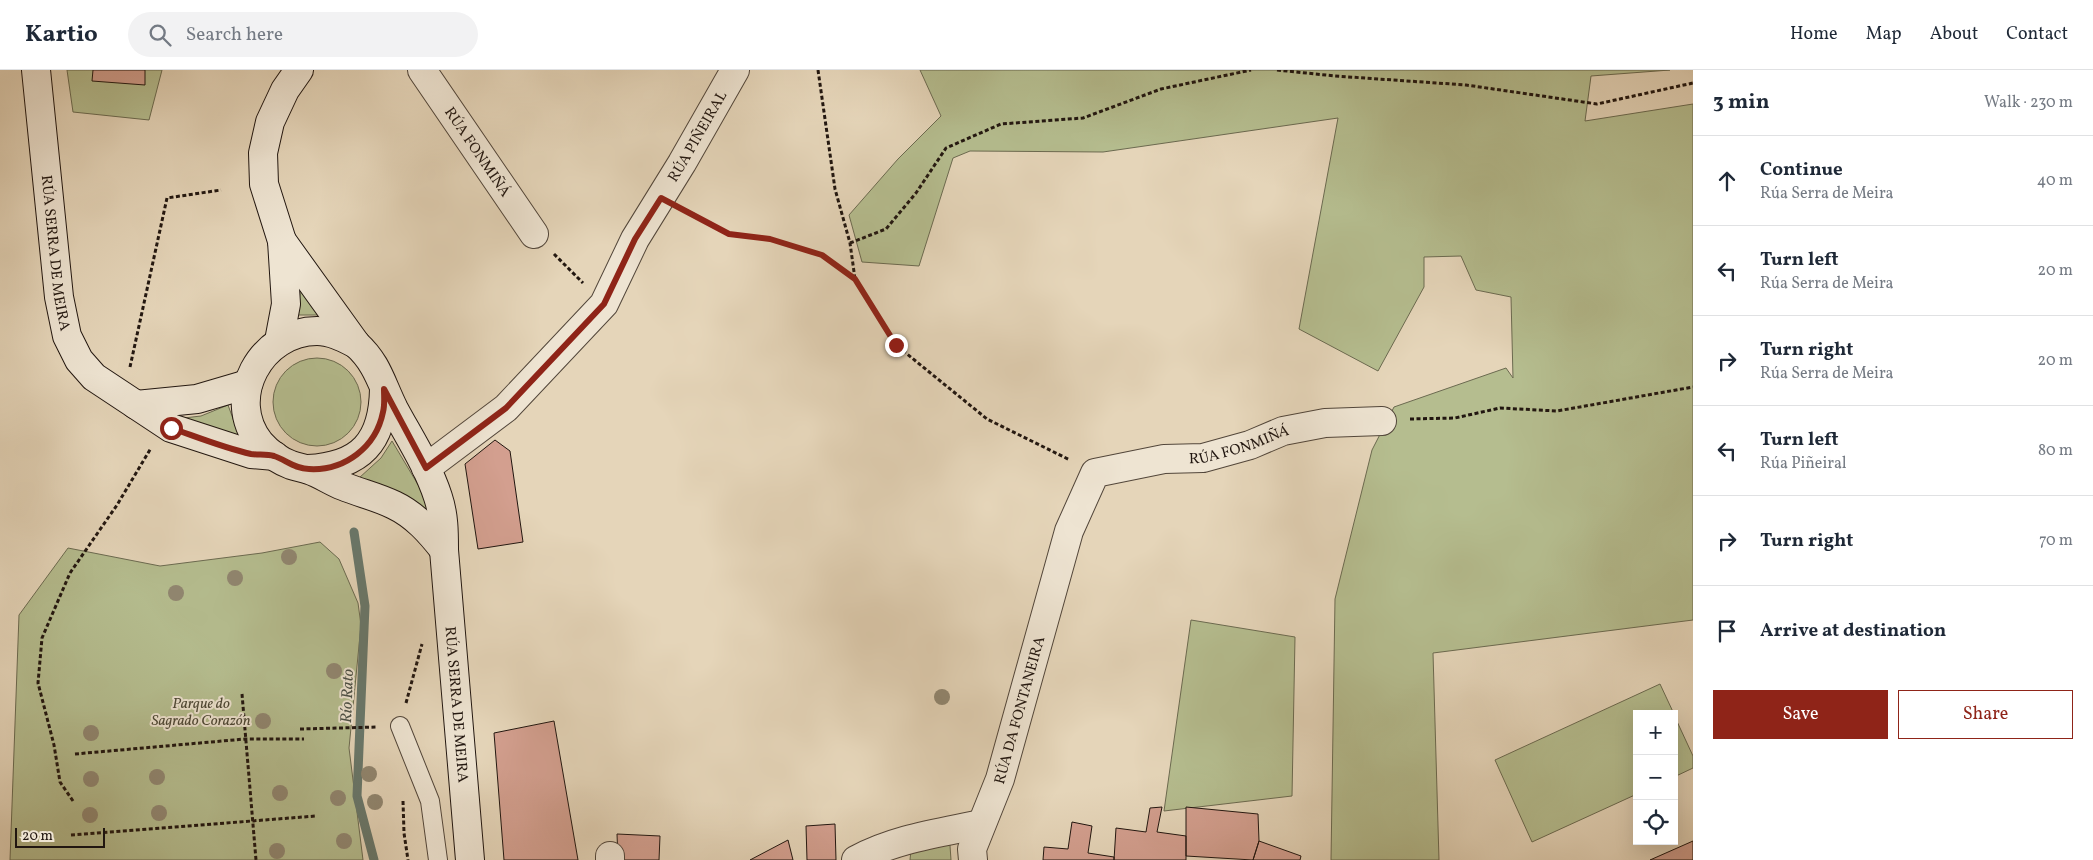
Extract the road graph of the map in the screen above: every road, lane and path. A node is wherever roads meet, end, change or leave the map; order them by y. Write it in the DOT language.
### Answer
graph roads {
  1 [pos="36,70"];
  2 [pos="299,70"];
  3 [pos="422,70"];
  4 [pos="735,70"];
  5 [pos="818,70"];
  6 [pos="1252,70"];
  7 [pos="1277,70"];
  8 [pos="1693,83"];
  9 [pos="221,190"];
  10 [pos="661,198"];
  11 [pos="534,234"];
  12 [pos="282,241"];
  13 [pos="850,243"];
  14 [pos="855,279"];
  15 [pos="604,304"];
  16 [pos="279,341"];
  17 [pos="356,344"];
  18 [pos="130,368"];
  19 [pos="248,384"];
  20 [pos="384,389"];
  21 [pos="1692,389"];
  22 [pos="136,405"];
  23 [pos="1382,420"];
  24 [pos="153,445"];
  25 [pos="275,456"];
  26 [pos="426,468"];
  27 [pos="308,469"];
  28 [pos="1095,473"];
  29 [pos="444,550"];
  30 [pos="242,694"];
  31 [pos="400,726"];
  32 [pos="300,729"];
  33 [pos="245,739"];
  34 [pos="304,739"];
  35 [pos="75,754"];
  36 [pos="73,801"];
  37 [pos="316,816"];
  38 [pos="252,821"];
  39 [pos="981,824"];
  40 [pos="72,835"];
  41 [pos="256,860"];
  42 [pos="438,860"];
  43 [pos="470,860"];
  44 [pos="856,860"];
  45 [pos="973,860"];
  1 -- 22 [label="street, RÚA SERRA DE MEIRA"];
  2 -- 12 [label="street, RÚA SERRA DE MEIRA"];
  3 -- 11 [label="street, RÚA FONMIÑÁ"];
  4 -- 10 [label="street, RÚA PIÑEIRAL"];
  5 -- 13 [label="path"];
  6 -- 13 [label="path"];
  7 -- 8 [label="path"];
  9 -- 18 [label="path"];
  10 -- 14 [label="path"];
  10 -- 15 [label="street, RÚA PIÑEIRAL"];
  11 -- 15 [label="path"];
  12 -- 16 [label="street, RÚA SERRA DE MEIRA"];
  12 -- 17 [label="street, RÚA SERRA DE MEIRA"];
  13 -- 14 [label="path"];
  14 -- 28 [label="path"];
  15 -- 26 [label="street, RÚA PIÑEIRAL"];
  16 -- 17 [label="street, RÚA SERRA DE MEIRA"];
  16 -- 19 [label="street, RÚA SERRA DE MEIRA"];
  17 -- 20 [label="street, RÚA SERRA DE MEIRA"];
  19 -- 22 [label="street"];
  19 -- 25 [label="street, RÚA SERRA DE MEIRA"];
  20 -- 26 [label="street, RÚA SERRA DE MEIRA"];
  20 -- 27 [label="street, RÚA SERRA DE MEIRA"];
  21 -- 23 [label="path"];
  22 -- 25 [label="street, RÚA SERRA DE MEIRA"];
  23 -- 28 [label="street, RÚA FONMIÑÁ"];
  24 -- 36 [label="path"];
  25 -- 27 [label="street, RÚA SERRA DE MEIRA"];
  26 -- 29 [label="street, RÚA SERRA DE MEIRA"];
  27 -- 29 [label="street, RÚA SERRA DE MEIRA"];
  28 -- 39 [label="street, RÚA DA FONTANEIRA"];
  29 -- 43 [label="street, RÚA SERRA DE MEIRA"];
  30 -- 33 [label="path"];
  31 -- 32 [label="path"];
  31 -- 42 [label="lane"];
  33 -- 34 [label="path"];
  33 -- 35 [label="path"];
  33 -- 38 [label="path"];
  37 -- 38 [label="path"];
  38 -- 40 [label="path"];
  38 -- 41 [label="path"];
  39 -- 44 [label="street"];
  39 -- 45 [label="street, RÚA DA FONTANEIRA"];
}
